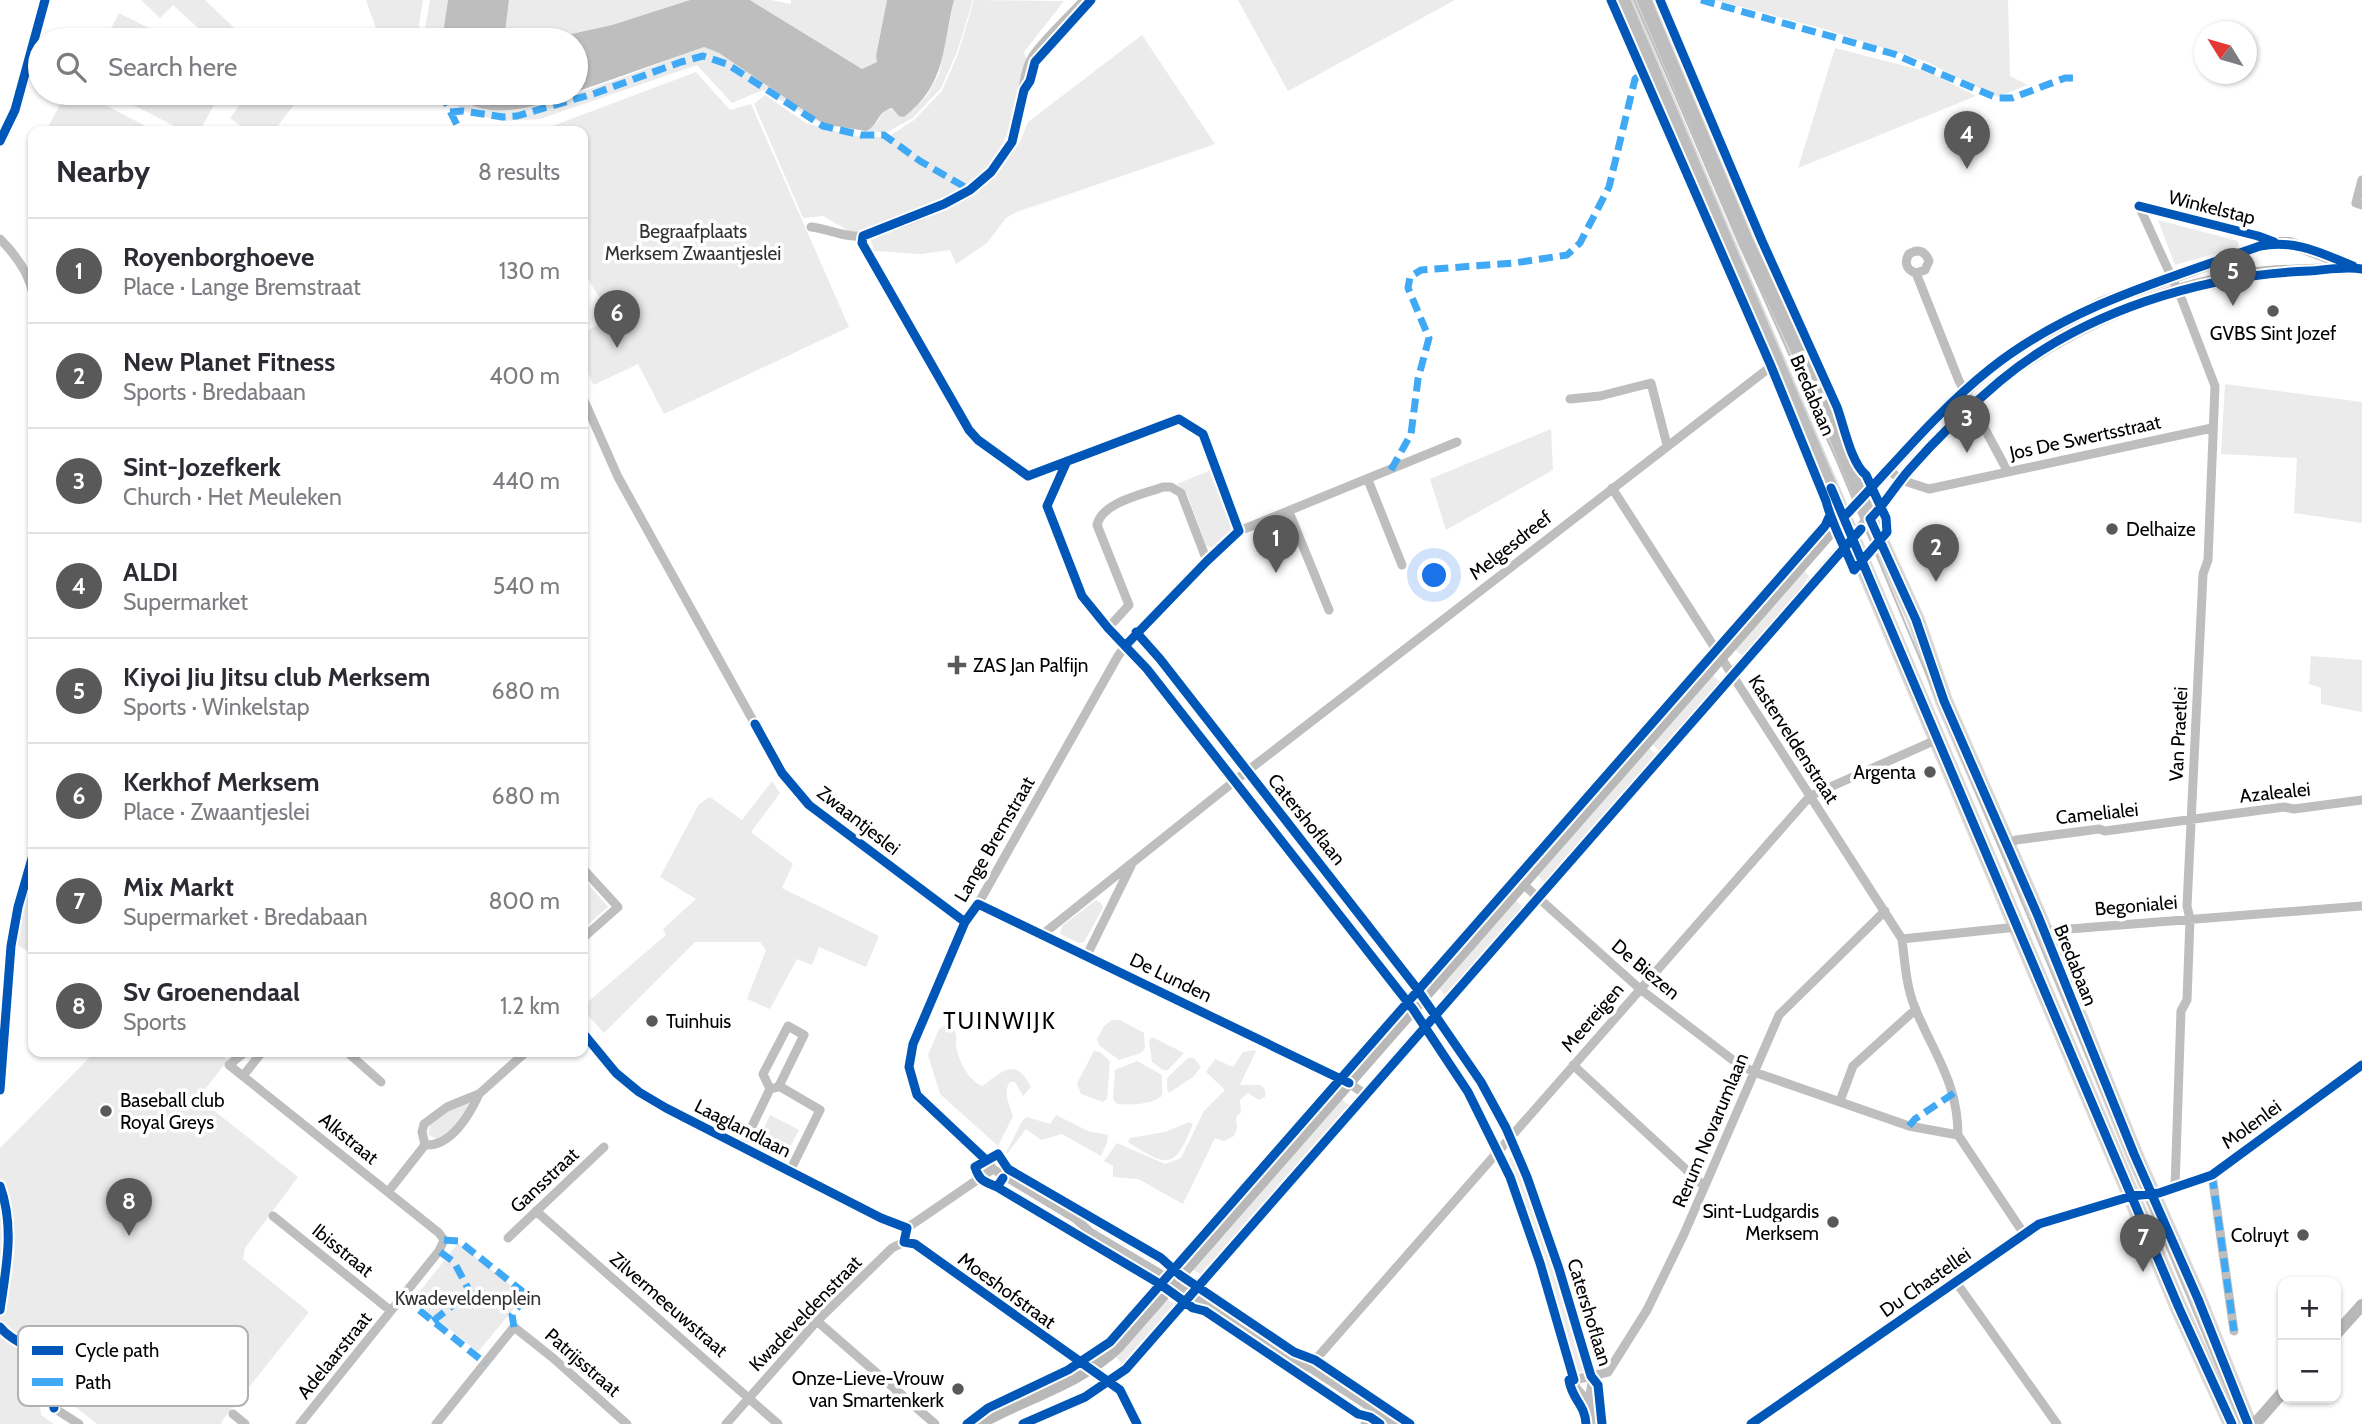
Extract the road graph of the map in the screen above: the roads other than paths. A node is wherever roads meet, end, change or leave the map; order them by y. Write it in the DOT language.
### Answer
graph roads {
  1 [pos="46,0"];
  2 [pos="1084,0"];
  3 [pos="1623,0"];
  4 [pos="1644,0"];
  5 [pos="38,28"];
  6 [pos="28,64"];
  7 [pos="0,141"];
  8 [pos="2362,180"];
  9 [pos="2362,205"];
  10 [pos="811,227"];
  11 [pos="2258,236"];
  12 [pos="0,239"];
  13 [pos="2360,266"];
  14 [pos="1916,273"];
  15 [pos="28,277"];
  16 [pos="2171,277"];
  17 [pos="2178,291"];
  18 [pos="1778,361"];
  19 [pos="1965,391"];
  20 [pos="1570,399"];
  21 [pos="1972,407"];
  22 [pos="588,409"];
  23 [pos="2212,428"];
  24 [pos="1457,442"];
  25 [pos="1667,445"];
  26 [pos="1067,461"];
  27 [pos="1889,470"];
  28 [pos="2008,472"];
  29 [pos="1028,476"];
  30 [pos="1368,480"];
  31 [pos="1901,480"];
  32 [pos="1612,488"];
  33 [pos="1862,498"];
  34 [pos="1289,512"];
  35 [pos="1844,517"];
  36 [pos="1870,519"];
  37 [pos="1239,531"];
  38 [pos="1853,538"];
  39 [pos="1207,561"];
  40 [pos="1402,565"];
  41 [pos="1329,610"];
  42 [pos="1108,628"];
  43 [pos="1136,632"];
  44 [pos="1125,646"];
  45 [pos="1720,656"];
  46 [pos="1733,677"];
  47 [pos="1938,740"];
  48 [pos="1246,772"];
  49 [pos="1235,781"];
  50 [pos="1810,796"];
  51 [pos="2362,800"];
  52 [pos="2191,819"];
  53 [pos="2007,845"];
  54 [pos="1133,862"];
  55 [pos="588,874"];
  56 [pos="1522,884"];
  57 [pos="1539,898"];
  58 [pos="978,904"];
  59 [pos="2362,906"];
  60 [pos="1885,911"];
  61 [pos="2190,919"];
  62 [pos="965,922"];
  63 [pos="2017,927"];
  64 [pos="2044,931"];
  65 [pos="588,934"];
  66 [pos="1043,934"];
  67 [pos="1902,939"];
  68 [pos="1087,955"];
  69 [pos="1640,989"];
  70 [pos="1424,998"];
  71 [pos="1413,1009"];
  72 [pos="1916,1009"];
  73 [pos="1436,1017"];
  74 [pos="1426,1028"];
  75 [pos="588,1039"];
  76 [pos="1456,1046"];
  77 [pos="1443,1054"];
  78 [pos="239,1057"];
  79 [pos="257,1057"];
  80 [pos="355,1057"];
  81 [pos="520,1057"];
  82 [pos="1573,1065"];
  83 [pos="2362,1065"];
  84 [pos="1754,1072"];
  85 [pos="243,1076"];
  86 [pos="381,1082"];
  87 [pos="1349,1083"];
  88 [pos="774,1088"];
  89 [pos="479,1094"];
  90 [pos="1366,1096"];
  91 [pos="1840,1101"];
  92 [pos="1958,1135"];
  93 [pos="1510,1136"];
  94 [pos="425,1145"];
  95 [pos="604,1147"];
  96 [pos="742,1147"];
  97 [pos="1498,1150"];
  98 [pos="992,1170"];
  99 [pos="790,1171"];
  100 [pos="2212,1175"];
  101 [pos="1704,1186"];
  102 [pos="2175,1186"];
  103 [pos="388,1192"];
  104 [pos="2152,1195"];
  105 [pos="2132,1196"];
  106 [pos="536,1211"];
  107 [pos="273,1216"];
  108 [pos="907,1228"];
  109 [pos="2024,1234"];
  110 [pos="508,1238"];
  111 [pos="444,1240"];
  112 [pos="904,1242"];
  113 [pos="1174,1282"];
  114 [pos="1956,1282"];
  115 [pos="1192,1294"];
  116 [pos="2362,1305"];
  117 [pos="391,1311"];
  118 [pos="817,1321"];
  119 [pos="2341,1328"];
  120 [pos="2234,1331"];
  121 [pos="1309,1367"];
  122 [pos="1088,1369"];
  123 [pos="1591,1376"];
  124 [pos="1574,1380"];
  125 [pos="1108,1382"];
  126 [pos="749,1398"];
  127 [pos="2278,1398"];
  128 [pos="1589,1402"];
  129 [pos="54,1408"];
  130 [pos="1376,1410"];
  131 [pos="233,1414"];
  132 [pos="79,1424"];
  133 [pos="245,1424"];
  134 [pos="300,1424"];
  135 [pos="436,1424"];
  136 [pos="627,1424"];
  137 [pos="726,1424"];
  138 [pos="778,1424"];
  139 [pos="935,1424"];
  140 [pos="979,1424"];
  141 [pos="1023,1424"];
  142 [pos="1137,1424"];
  143 [pos="1365,1424"];
  144 [pos="1396,1424"];
  145 [pos="1593,1424"];
  146 [pos="1751,1424"];
  147 [pos="2057,1424"];
  148 [pos="2232,1424"];
  149 [pos="2248,1424"];
  150 [pos="2255,1424"];
  1 -- 5 [label="street"];
  2 -- 10 [label="street"];
  3 -- 18 [label="main road, Bredabaan"];
  4 -- 33 [label="main road, Bredabaan"];
  6 -- 7 [label="street"];
  8 -- 9 [label="street"];
  11 -- 16 [label="street, Winkelstap"];
  12 -- 15 [label="street"];
  13 -- 16 [label="street, Winkelstap"];
  13 -- 17 [label="street, Winkelstap"];
  14 -- 19 [label="street"];
  16 -- 17 [label="street, Van Praetlei"];
  16 -- 19 [label="street, Winkelstap"];
  17 -- 21 [label="street, Winkelstap"];
  17 -- 23 [label="street, Van Praetlei"];
  18 -- 25 [label="street, Melgesdreef"];
  18 -- 35 [label="main road, Bredabaan"];
  19 -- 21 [label="street"];
  19 -- 27 [label="street, Winkelstap"];
  20 -- 25 [label="street"];
  21 -- 28 [label="street"];
  21 -- 31 [label="street, Winkelstap"];
  22 -- 62 [label="street, Zwaantjeslei"];
  23 -- 28 [label="street, Jos De Swertsstraat"];
  23 -- 52 [label="street, Van Praetlei"];
  24 -- 30 [label="street, Lange Bremstraat"];
  25 -- 32 [label="street, Melgesdreef"];
  26 -- 29 [label="street"];
  26 -- 37 [label="street"];
  26 -- 42 [label="street"];
  27 -- 31 [label="street, Jos De Swertsstraat"];
  27 -- 33 [label="street, Winkelstap"];
  28 -- 31 [label="street, Jos De Swertsstraat"];
  30 -- 34 [label="street, Lange Bremstraat"];
  30 -- 40 [label="street"];
  31 -- 36 [label="street, Winkelstap"];
  32 -- 45 [label="street, Kasterveldenstraat"];
  32 -- 48 [label="street, Melgesdreef"];
  33 -- 35 [label="street, Winkelstap"];
  33 -- 36 [label="main road, Bredabaan"];
  34 -- 37 [label="street, Lange Bremstraat"];
  34 -- 41 [label="street"];
  35 -- 38 [label="main road, Bredabaan"];
  35 -- 45 [label="street, Winkelstap"];
  36 -- 38 [label="street, Winkelstap"];
  36 -- 53 [label="main road, Bredabaan"];
  37 -- 39 [label="street, Lange Bremstraat"];
  38 -- 46 [label="street, Winkelstap"];
  38 -- 47 [label="main road, Bredabaan"];
  39 -- 42 [label="street"];
  39 -- 43 [label="street, Lange Bremstraat"];
  42 -- 44 [label="street"];
  43 -- 44 [label="street, Lange Bremstraat"];
  43 -- 48 [label="street, Catershoflaan"];
  44 -- 49 [label="street, Catershoflaan"];
  44 -- 58 [label="street, Lange Bremstraat"];
  45 -- 46 [label="street, Kasterveldenstraat"];
  45 -- 56 [label="street, Winkelstap"];
  46 -- 50 [label="street, Kasterveldenstraat"];
  46 -- 57 [label="street, Winkelstap"];
  47 -- 50 [label="street, Meereigen"];
  47 -- 63 [label="main road, Bredabaan"];
  48 -- 49 [label="street, Melgesdreef"];
  48 -- 70 [label="street, Catershoflaan"];
  49 -- 54 [label="street, Melgesdreef"];
  49 -- 71 [label="street, Catershoflaan"];
  50 -- 60 [label="street, Kasterveldenstraat"];
  50 -- 69 [label="street, Meereigen"];
  51 -- 52 [label="street, Azalealei"];
  52 -- 53 [label="street, Camelialei"];
  52 -- 61 [label="street, Van Praetlei"];
  53 -- 64 [label="main road, Bredabaan"];
  54 -- 66 [label="street, Melgesdreef"];
  54 -- 68 [label="street, Melgesdreef"];
  55 -- 65 [label="street"];
  56 -- 57 [label="street, De Biezen"];
  56 -- 70 [label="street, Winkelstap"];
  57 -- 69 [label="street, De Biezen"];
  57 -- 73 [label="street, Winkelstap"];
  58 -- 62 [label="street, Lange Bremstraat"];
  58 -- 66 [label="street, De Lunden"];
  59 -- 61 [label="street, Begonialei"];
  60 -- 67 [label="street, Kasterveldenstraat"];
  60 -- 84 [label="street, Rerum Novarumlaan"];
  61 -- 64 [label="street, Begonialei"];
  61 -- 102 [label="street, Van Praetlei"];
  62 -- 98 [label="street, Lange Bremstraat"];
  63 -- 67 [label="street"];
  63 -- 105 [label="main road, Bredabaan"];
  64 -- 104 [label="main road, Bredabaan"];
  66 -- 68 [label="street, De Lunden"];
  67 -- 72 [label="street"];
  68 -- 87 [label="street, De Lunden"];
  69 -- 82 [label="street, Meereigen"];
  69 -- 84 [label="street, De Biezen"];
  70 -- 71 [label="street, Winkelstap"];
  70 -- 73 [label="street, Catershoflaan"];
  71 -- 74 [label="street, Catershoflaan"];
  71 -- 87 [label="street, Winkelstap"];
  72 -- 91 [label="street"];
  72 -- 92 [label="street"];
  73 -- 74 [label="street, Winkelstap"];
  73 -- 76 [label="street, Catershoflaan"];
  74 -- 77 [label="street, Catershoflaan"];
  74 -- 90 [label="street, Winkelstap"];
  75 -- 96 [label="street, Laaglandlaan"];
  76 -- 77 [label="street"];
  76 -- 93 [label="street, Catershoflaan"];
  77 -- 97 [label="street, Catershoflaan"];
  78 -- 85 [label="street, Alkstraat"];
  79 -- 85 [label="street"];
  80 -- 86 [label="street"];
  81 -- 89 [label="street"];
  82 -- 93 [label="street, Meereigen"];
  82 -- 101 [label="street"];
  83 -- 100 [label="street, Molenlei"];
  84 -- 91 [label="street, De Biezen"];
  84 -- 101 [label="street, Rerum Novarumlaan"];
  85 -- 103 [label="street, Alkstraat"];
  87 -- 90 [label="street, De Lunden"];
  87 -- 113 [label="street, Winkelstap"];
  88 -- 88 [label="street"];
  88 -- 96 [label="street"];
  88 -- 99 [label="street"];
  89 -- 94 [label="street"];
  89 -- 94 [label="street"];
  90 -- 115 [label="street, Winkelstap"];
  91 -- 92 [label="street, De Biezen"];
  92 -- 109 [label="street"];
  93 -- 97 [label="street, Meereigen"];
  93 -- 123 [label="street, Catershoflaan"];
  94 -- 103 [label="street"];
  95 -- 106 [label="street, Gansstraat"];
  96 -- 99 [label="street, Laaglandlaan"];
  97 -- 121 [label="street, Meereigen"];
  97 -- 124 [label="street, Catershoflaan"];
  98 -- 108 [label="street"];
  98 -- 113 [label="street"];
  99 -- 108 [label="street, Laaglandlaan"];
  100 -- 102 [label="street, Molenlei"];
  100 -- 120 [label="street"];
  101 -- 123 [label="street, Rerum Novarumlaan"];
  102 -- 104 [label="street, Molenlei"];
  103 -- 111 [label="street, Alkstraat"];
  104 -- 105 [label="street, Molenlei"];
  104 -- 149 [label="main road, Bredabaan"];
  105 -- 109 [label="street, Du Chastellei"];
  105 -- 148 [label="main road, Bredabaan"];
  106 -- 110 [label="street, Gansstraat"];
  106 -- 126 [label="street, Zilvermeeuwstraat"];
  107 -- 117 [label="street, Ibisstraat"];
  108 -- 112 [label="street"];
  109 -- 114 [label="street, Du Chastellei"];
  111 -- 117 [label="street, Adelaarstraat"];
  112 -- 118 [label="street, Kwadeveldenstraat"];
  112 -- 122 [label="street, Moeshofstraat"];
  113 -- 115 [label="street"];
  113 -- 122 [label="street, Winkelstap"];
  114 -- 146 [label="street, Du Chastellei"];
  114 -- 147 [label="street"];
  115 -- 121 [label="street"];
  115 -- 125 [label="street, Winkelstap"];
  116 -- 119 [label="street"];
  117 -- 134 [label="street, Adelaarstraat"];
  118 -- 126 [label="street, Kwadeveldenstraat"];
  118 -- 139 [label="street"];
  121 -- 130 [label="street"];
  122 -- 125 [label="street, Moeshofstraat"];
  122 -- 140 [label="street, Winkelstap"];
  123 -- 124 [label="street, Catershoflaan"];
  123 -- 128 [label="street, Catershoflaan"];
  124 -- 128 [label="street, Catershoflaan"];
  125 -- 141 [label="street, Winkelstap"];
  125 -- 142 [label="street"];
  126 -- 137 [label="street, Kwadeveldenstraat"];
  126 -- 138 [label="street, Zilvermeeuwstraat"];
  127 -- 150 [label="street"];
  128 -- 145 [label="street, Catershoflaan"];
  129 -- 132 [label="street"];
  130 -- 143 [label="street"];
  130 -- 144 [label="street"];
  131 -- 133 [label="street"];
  135 -- 136 [label="street, Patrijsstraat"];
}
